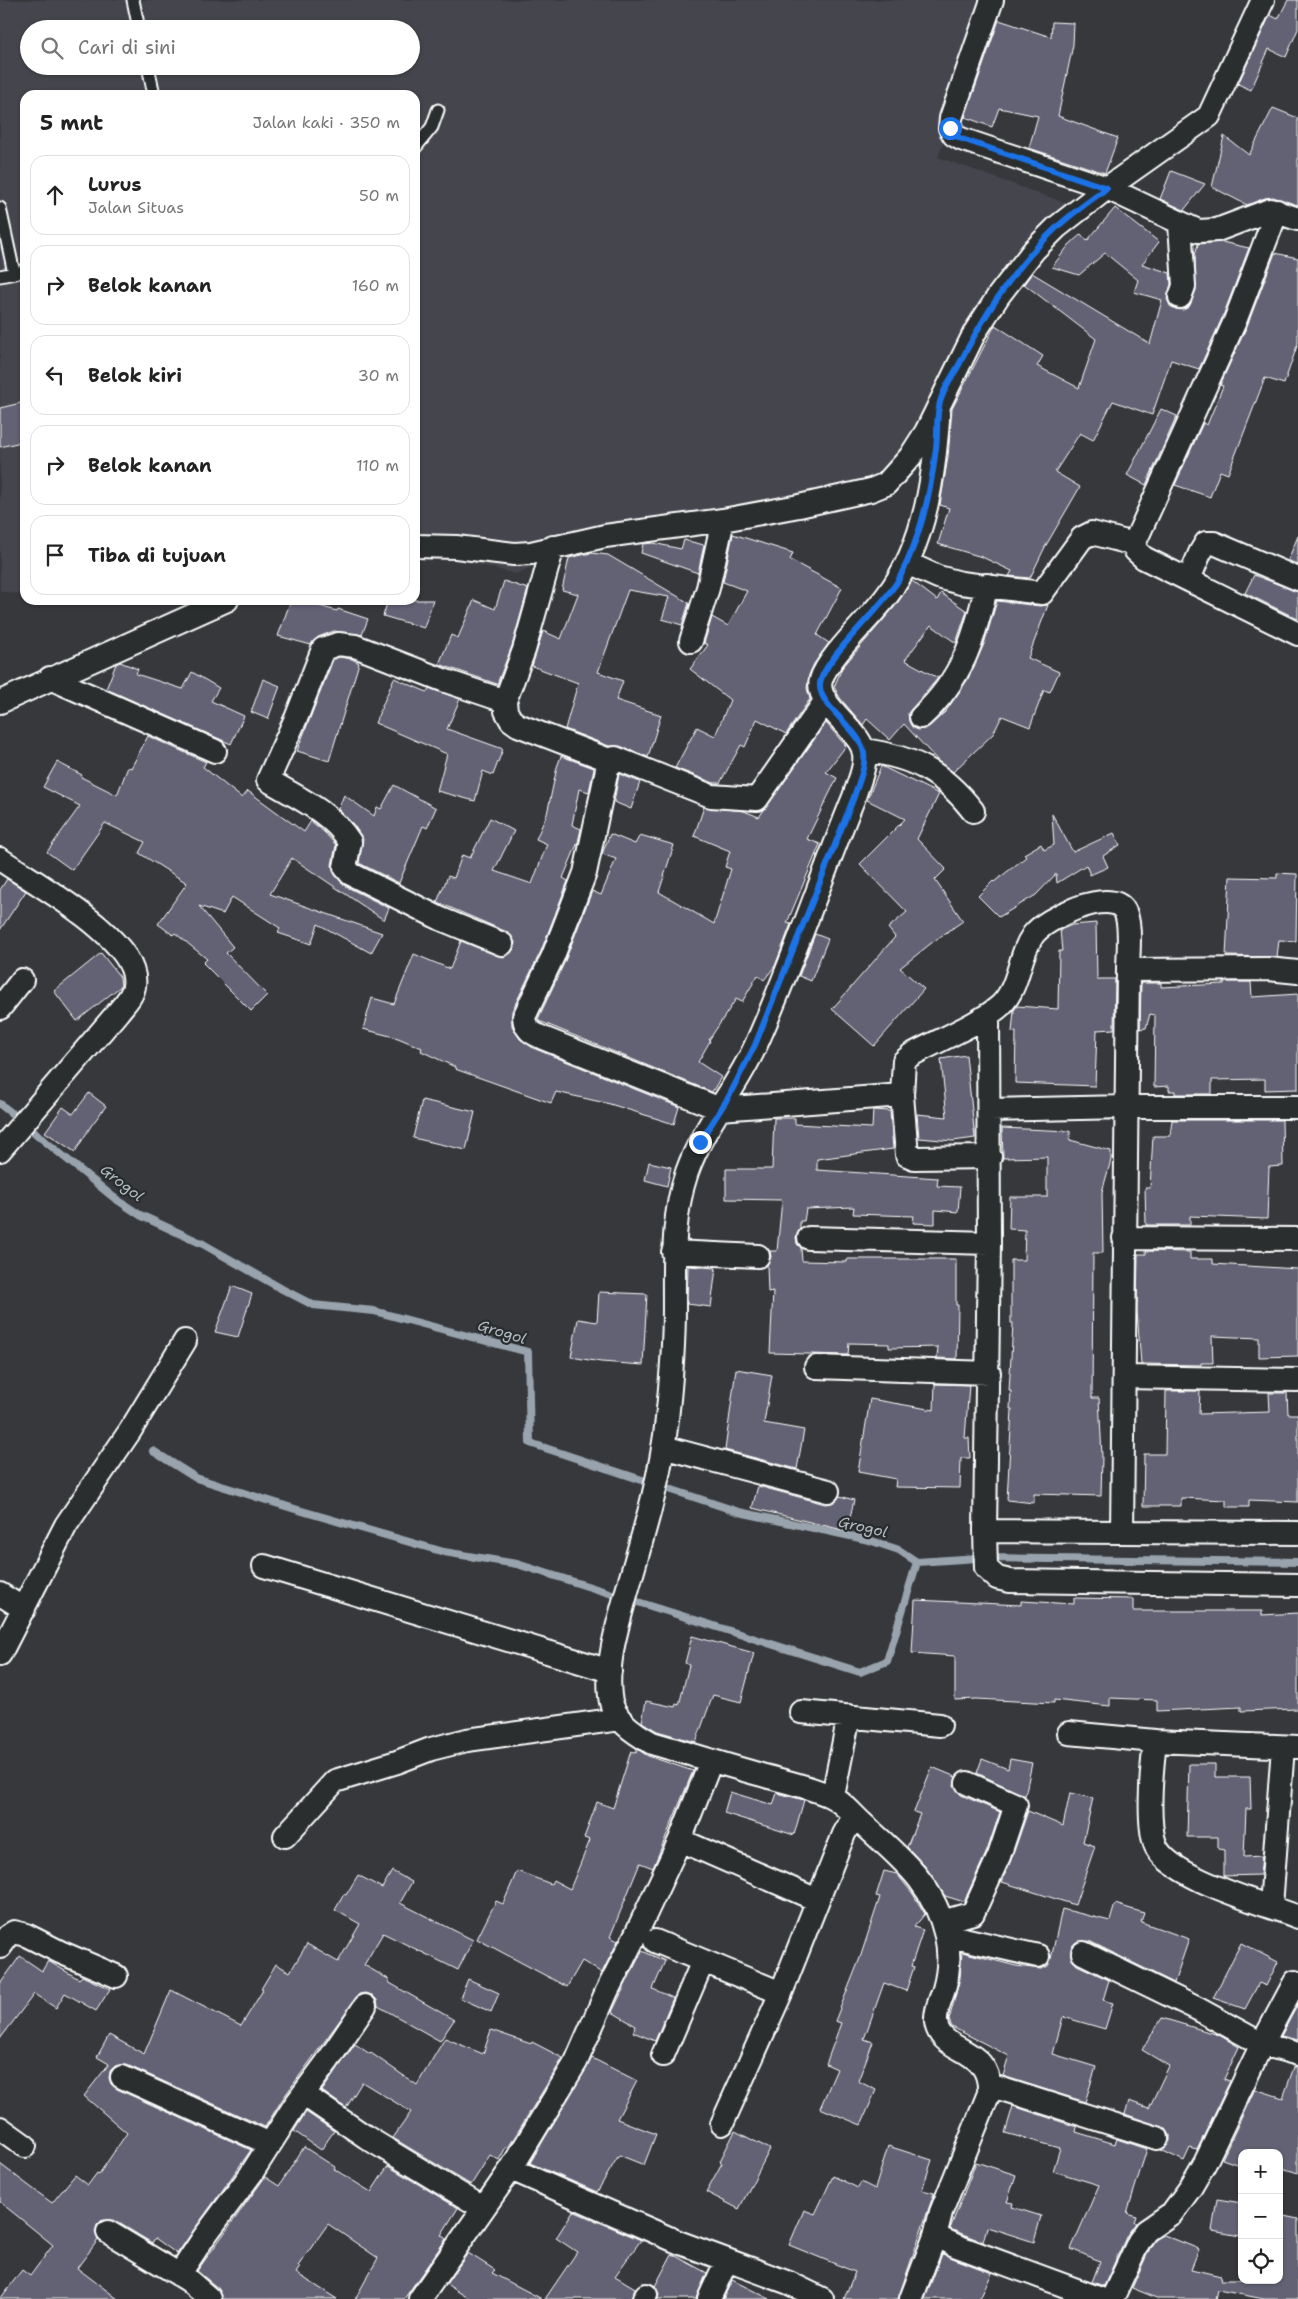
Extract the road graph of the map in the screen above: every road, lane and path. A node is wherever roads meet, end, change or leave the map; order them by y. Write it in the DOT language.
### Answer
graph roads {
  1 [pos="133,0"];
  2 [pos="992,0"];
  3 [pos="1263,0"];
  4 [pos="137,20"];
  5 [pos="150,75"];
  6 [pos="153,90"];
  7 [pos="438,110"];
  8 [pos="420,142"];
  9 [pos="1107,188"];
  10 [pos="0,208"];
  11 [pos="1277,211"];
  12 [pos="1298,219"];
  13 [pos="1180,224"];
  14 [pos="20,272"];
  15 [pos="0,276"];
  16 [pos="1180,296"];
  17 [pos="939,406"];
  18 [pos="724,520"];
  19 [pos="1134,544"];
  20 [pos="420,546"];
  21 [pos="553,547"];
  22 [pos="907,563"];
  23 [pos="1189,579"];
  24 [pos="1298,579"];
  25 [pos="987,585"];
  26 [pos="216,605"];
  27 [pos="1298,634"];
  28 [pos="691,641"];
  29 [pos="50,678"];
  30 [pos="826,700"];
  31 [pos="505,701"];
  32 [pos="0,702"];
  33 [pos="921,717"];
  34 [pos="864,750"];
  35 [pos="215,751"];
  36 [pos="609,760"];
  37 [pos="973,811"];
  38 [pos="0,859"];
  39 [pos="502,944"];
  40 [pos="1128,970"];
  41 [pos="1298,972"];
  42 [pos="22,980"];
  43 [pos="0,1008"];
  44 [pos="988,1015"];
  45 [pos="902,1095"];
  46 [pos="1126,1107"];
  47 [pos="1298,1107"];
  48 [pos="720,1109"];
  49 [pos="990,1110"];
  50 [pos="0,1150"];
  51 [pos="990,1157"];
  52 [pos="809,1238"];
  53 [pos="1124,1238"];
  54 [pos="1298,1239"];
  55 [pos="989,1243"];
  56 [pos="673,1252"];
  57 [pos="758,1256"];
  58 [pos="185,1341"];
  59 [pos="816,1367"];
  60 [pos="989,1373"];
  61 [pos="1124,1378"];
  62 [pos="1298,1380"];
  63 [pos="663,1447"];
  64 [pos="828,1491"];
  65 [pos="985,1531"];
  66 [pos="1122,1532"];
  67 [pos="1298,1534"];
  68 [pos="264,1566"];
  69 [pos="1298,1585"];
  70 [pos="0,1594"];
  71 [pos="24,1609"];
  72 [pos="0,1654"];
  73 [pos="610,1671"];
  74 [pos="801,1712"];
  75 [pos="849,1716"];
  76 [pos="620,1719"];
  77 [pos="940,1725"];
  78 [pos="1069,1734"];
  79 [pos="1155,1741"];
  80 [pos="1290,1747"];
  81 [pos="711,1761"];
  82 [pos="966,1784"];
  83 [pos="832,1796"];
  84 [pos="854,1816"];
  85 [pos="285,1836"];
  86 [pos="680,1840"];
  87 [pos="817,1900"];
  88 [pos="1271,1906"];
  89 [pos="1298,1917"];
  90 [pos="944,1929"];
  91 [pos="655,1941"];
  92 [pos="0,1947"];
  93 [pos="1083,1953"];
  94 [pos="1038,1956"];
  95 [pos="702,1961"];
  96 [pos="116,1976"];
  97 [pos="1295,1982"];
  98 [pos="781,1993"];
  99 [pos="365,2006"];
  100 [pos="1262,2044"];
  101 [pos="1298,2054"];
  102 [pos="663,2055"];
  103 [pos="122,2077"];
  104 [pos="989,2086"];
  105 [pos="303,2094"];
  106 [pos="722,2124"];
  107 [pos="0,2128"];
  108 [pos="1157,2138"];
  109 [pos="270,2144"];
  110 [pos="25,2146"];
  111 [pos="511,2169"];
  112 [pos="483,2208"];
  113 [pos="108,2232"];
  114 [pos="935,2236"];
  115 [pos="727,2260"];
  116 [pos="179,2275"];
  117 [pos="210,2299"];
  118 [pos="420,2299"];
  119 [pos="709,2299"];
  120 [pos="822,2299"];
  121 [pos="911,2299"];
  122 [pos="1101,2299"];
  123 [pos="1112,2299"];
  1 -- 4 [label="lane"];
  2 -- 9 [label="street"];
  3 -- 9 [label="street"];
  5 -- 6 [label="lane"];
  7 -- 8 [label="lane"];
  9 -- 13 [label="street"];
  9 -- 17 [label="street"];
  10 -- 14 [label="lane"];
  11 -- 12 [label="street"];
  11 -- 13 [label="street"];
  11 -- 19 [label="street"];
  13 -- 16 [label="street"];
  14 -- 15 [label="lane"];
  17 -- 18 [label="street"];
  17 -- 22 [label="street"];
  18 -- 21 [label="street"];
  18 -- 28 [label="street"];
  19 -- 23 [label="street"];
  19 -- 25 [label="street"];
  20 -- 21 [label="street"];
  21 -- 31 [label="street"];
  22 -- 25 [label="street"];
  22 -- 30 [label="street"];
  23 -- 24 [label="street"];
  23 -- 27 [label="street"];
  25 -- 33 [label="street"];
  26 -- 29 [label="street"];
  29 -- 32 [label="street"];
  29 -- 35 [label="street"];
  30 -- 34 [label="street"];
  30 -- 36 [label="street"];
  31 -- 36 [label="street"];
  31 -- 39 [label="street"];
  34 -- 37 [label="street"];
  34 -- 48 [label="street"];
  36 -- 48 [label="street"];
  38 -- 50 [label="street"];
  40 -- 41 [label="street"];
  40 -- 44 [label="street"];
  40 -- 46 [label="street"];
  42 -- 43 [label="street"];
  44 -- 45 [label="street"];
  44 -- 49 [label="street"];
  45 -- 48 [label="street"];
  45 -- 51 [label="street"];
  46 -- 47 [label="street"];
  46 -- 49 [label="street"];
  46 -- 53 [label="street"];
  48 -- 56 [label="street"];
  49 -- 51 [label="street"];
  51 -- 55 [label="street"];
  52 -- 55 [label="street"];
  53 -- 54 [label="street"];
  53 -- 61 [label="street"];
  55 -- 60 [label="street"];
  56 -- 57 [label="street"];
  56 -- 63 [label="street"];
  58 -- 71 [label="street"];
  59 -- 60 [label="street"];
  60 -- 65 [label="street"];
  61 -- 62 [label="street"];
  61 -- 66 [label="street"];
  63 -- 64 [label="street"];
  63 -- 73 [label="street"];
  65 -- 66 [label="street"];
  65 -- 69 [label="street"];
  66 -- 67 [label="street"];
  68 -- 73 [label="street"];
  70 -- 71 [label="street"];
  71 -- 72 [label="street"];
  73 -- 76 [label="street"];
  74 -- 75 [label="street"];
  75 -- 77 [label="street"];
  75 -- 83 [label="street"];
  76 -- 81 [label="street"];
  76 -- 85 [label="street"];
  78 -- 79 [label="street"];
  79 -- 80 [label="street"];
  79 -- 88 [label="street"];
  80 -- 88 [label="street"];
  81 -- 83 [label="street"];
  81 -- 86 [label="street"];
  82 -- 90 [label="street"];
  83 -- 84 [label="street"];
  84 -- 87 [label="street"];
  84 -- 90 [label="street"];
  86 -- 87 [label="street"];
  86 -- 111 [label="street"];
  87 -- 98 [label="street"];
  88 -- 89 [label="street"];
  90 -- 94 [label="street"];
  90 -- 104 [label="street"];
  91 -- 95 [label="street"];
  92 -- 96 [label="street"];
  93 -- 100 [label="street"];
  95 -- 98 [label="street"];
  95 -- 102 [label="street"];
  97 -- 100 [label="street"];
  98 -- 106 [label="street"];
  99 -- 105 [label="street"];
  100 -- 101 [label="street"];
  100 -- 123 [label="street"];
  103 -- 109 [label="street"];
  104 -- 108 [label="street"];
  104 -- 114 [label="street"];
  105 -- 109 [label="street"];
  105 -- 112 [label="street"];
  107 -- 110 [label="street"];
  109 -- 116 [label="street"];
  111 -- 112 [label="street"];
  111 -- 115 [label="street"];
  112 -- 118 [label="street"];
  113 -- 116 [label="street"];
  114 -- 121 [label="street"];
  114 -- 122 [label="street"];
  115 -- 119 [label="street"];
  115 -- 120 [label="street"];
  116 -- 117 [label="street"];
}
